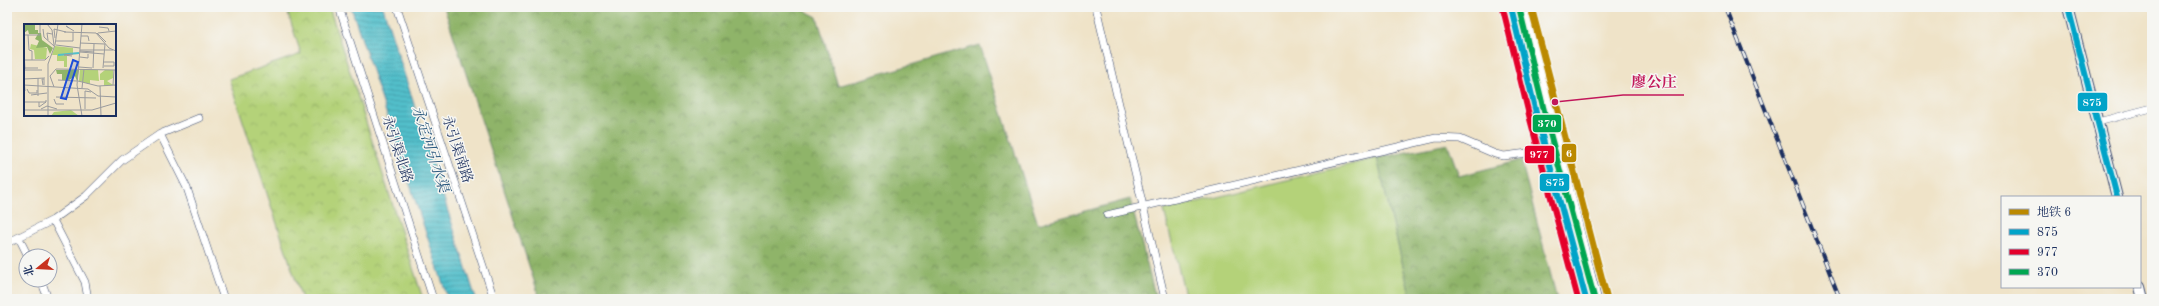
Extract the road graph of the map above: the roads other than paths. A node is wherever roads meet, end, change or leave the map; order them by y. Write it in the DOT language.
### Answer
graph roads {
  1 [pos="339,7"];
  2 [pos="397,7"];
  3 [pos="1096,7"];
  4 [pos="1511,7"];
  5 [pos="1522,7"];
  6 [pos="2068,7"];
  7 [pos="2152,108"];
  8 [pos="199,118"];
  9 [pos="2098,122"];
  10 [pos="160,134"];
  11 [pos="1547,147"];
  12 [pos="2117,196"];
  13 [pos="1144,207"];
  14 [pos="1107,215"];
  15 [pos="53,220"];
  16 [pos="19,238"];
  17 [pos="7,243"];
  18 [pos="24,248"];
  19 [pos="44,288"];
  20 [pos="2140,288"];
  21 [pos="48,299"];
  22 [pos="88,299"];
  23 [pos="224,299"];
  24 [pos="433,299"];
  25 [pos="494,299"];
  26 [pos="1166,299"];
  27 [pos="1586,299"];
  28 [pos="1596,299"];
  29 [pos="2143,299"];
  1 -- 24 [label="street, 永引渠北路"];
  2 -- 25 [label="street, 永引渠南路"];
  3 -- 13 [label="street"];
  4 -- 11 [label="main road"];
  5 -- 28 [label="main road"];
  6 -- 9 [label="main road"];
  7 -- 9 [label="street"];
  8 -- 10 [label="street"];
  9 -- 12 [label="main road"];
  10 -- 15 [label="street"];
  10 -- 23 [label="street"];
  11 -- 13 [label="street"];
  11 -- 27 [label="main road"];
  13 -- 14 [label="street"];
  13 -- 26 [label="street"];
  15 -- 16 [label="street"];
  15 -- 22 [label="street"];
  16 -- 17 [label="street"];
  16 -- 18 [label="street"];
  19 -- 21 [label="street"];
  20 -- 29 [label="main road"];
}
